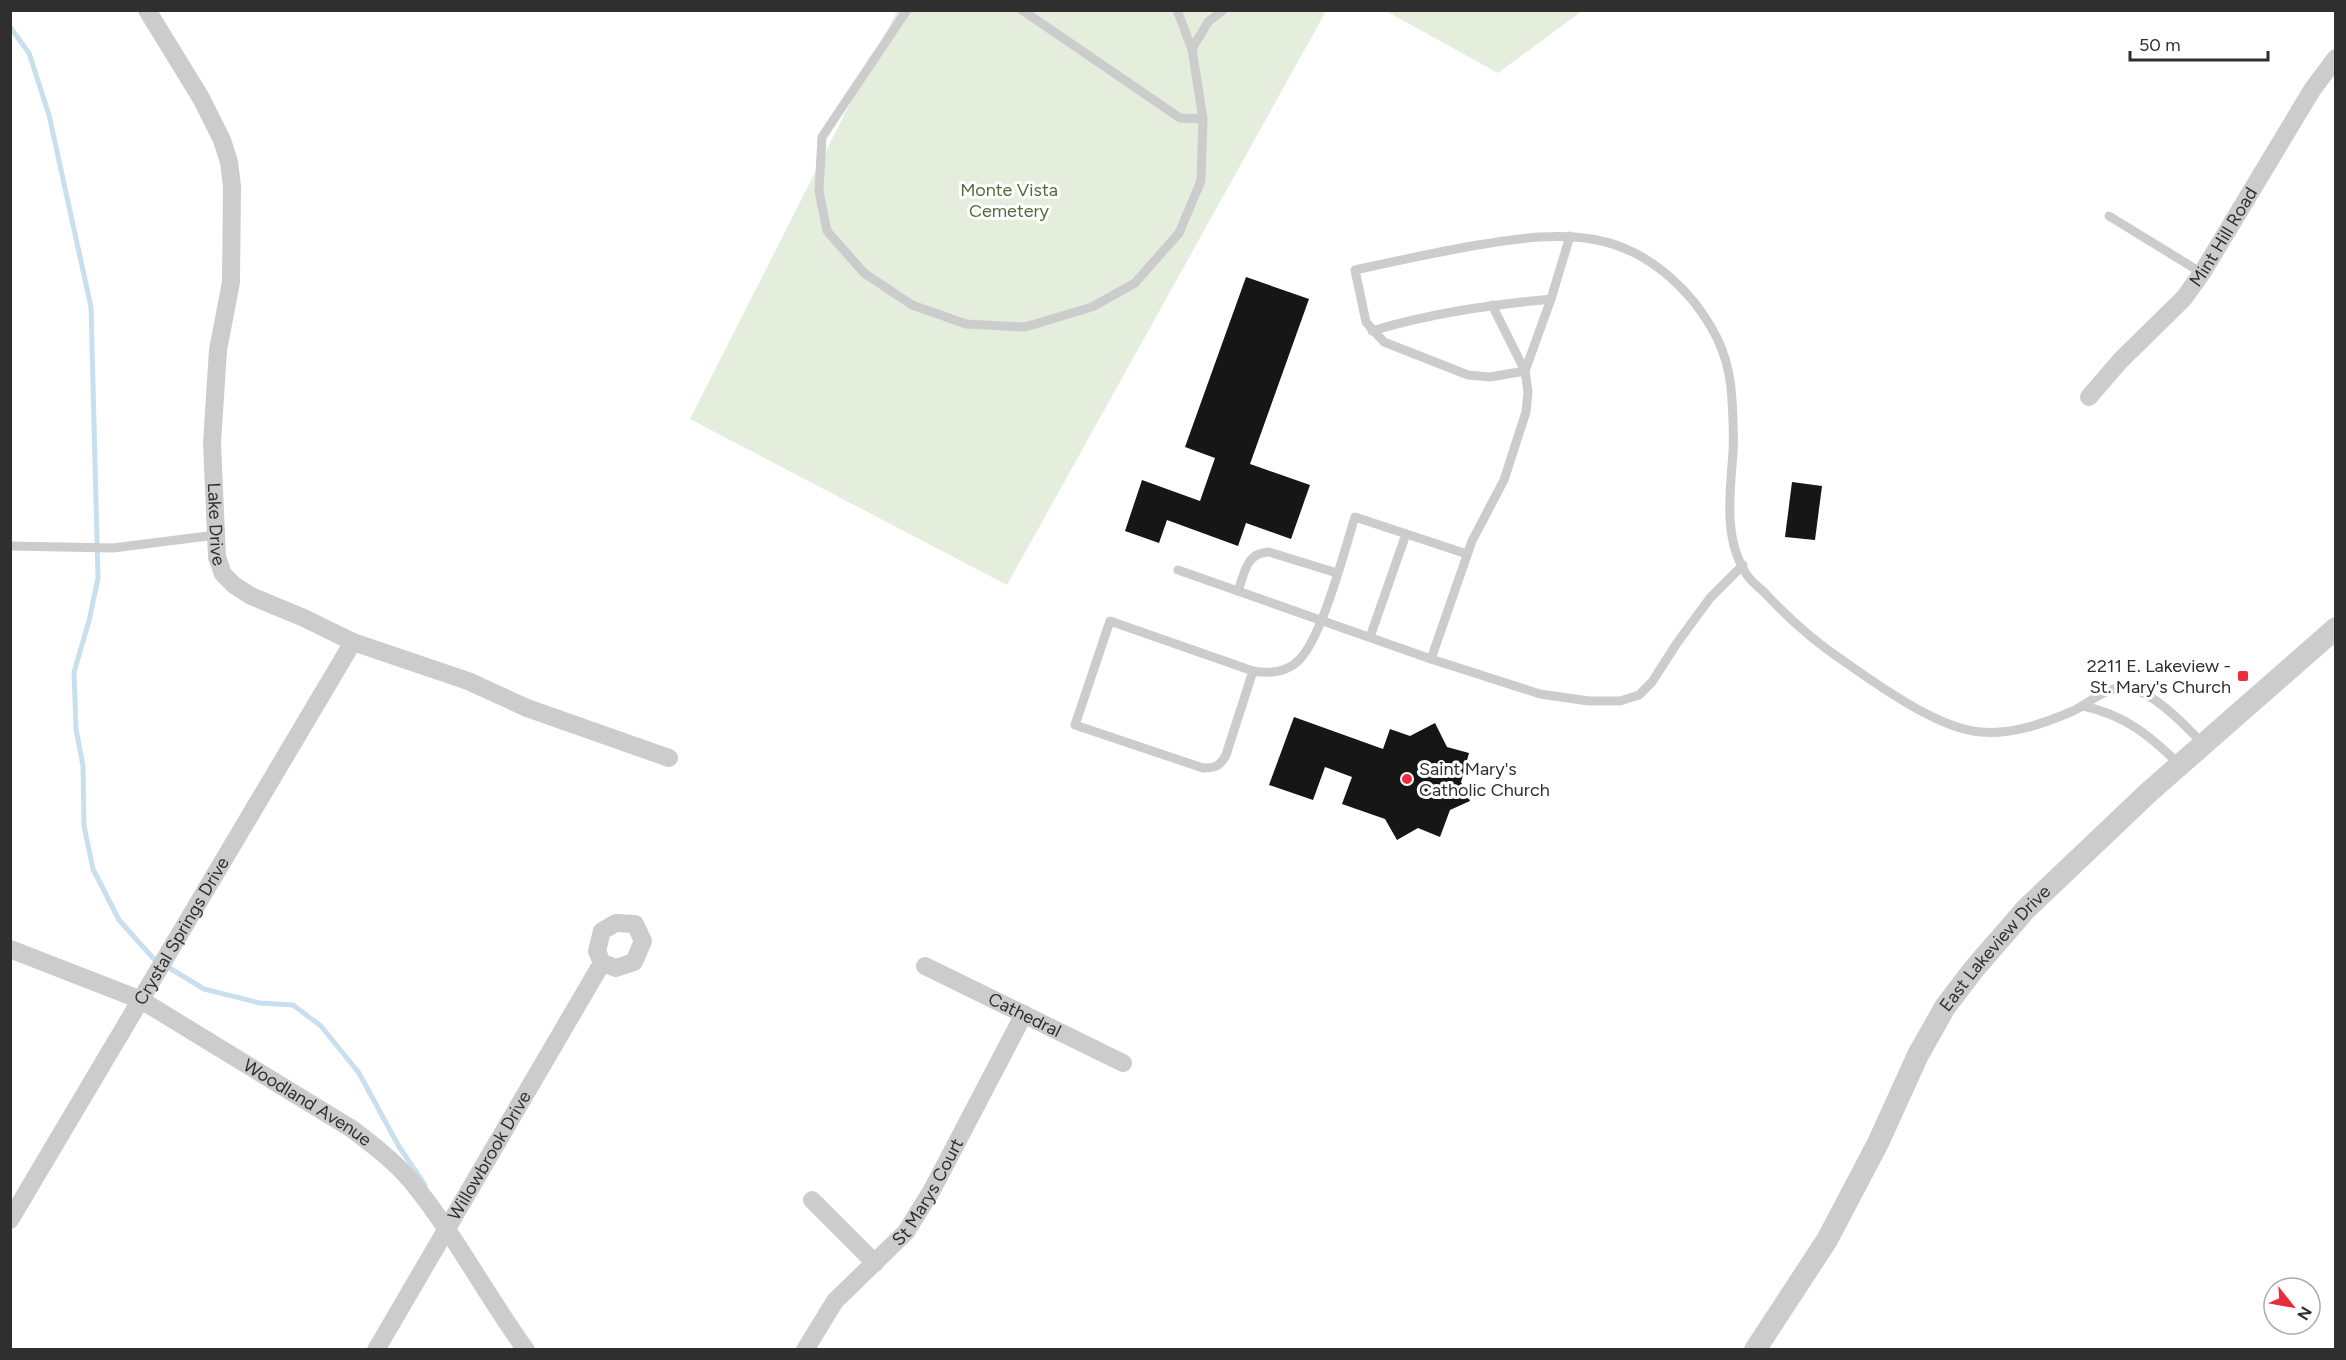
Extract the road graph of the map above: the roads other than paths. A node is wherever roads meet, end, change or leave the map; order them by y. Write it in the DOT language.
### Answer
graph roads {
  1 [pos="147,10"];
  2 [pos="907,10"];
  3 [pos="1022,10"];
  4 [pos="1177,10"];
  5 [pos="1223,10"];
  6 [pos="1192,49"];
  7 [pos="2336,58"];
  8 [pos="1203,119"];
  9 [pos="2109,216"];
  10 [pos="1570,236"];
  11 [pos="2202,273"];
  12 [pos="1551,299"];
  13 [pos="1492,305"];
  14 [pos="1372,331"];
  15 [pos="1525,371"];
  16 [pos="2089,397"];
  17 [pos="1406,534"];
  18 [pos="216,535"];
  19 [pos="10,546"];
  20 [pos="1467,554"];
  21 [pos="1743,566"];
  22 [pos="1178,570"];
  23 [pos="1337,573"];
  24 [pos="1238,591"];
  25 [pos="1321,620"];
  26 [pos="2336,628"];
  27 [pos="1370,637"];
  28 [pos="353,642"];
  29 [pos="1431,659"];
  30 [pos="1253,671"];
  31 [pos="2083,706"];
  32 [pos="2203,744"];
  33 [pos="669,758"];
  34 [pos="2179,765"];
  35 [pos="10,950"];
  36 [pos="602,963"];
  37 [pos="926,966"];
  38 [pos="141,1000"];
  39 [pos="1024,1014"];
  40 [pos="1123,1063"];
  41 [pos="812,1200"];
  42 [pos="10,1220"];
  43 [pos="446,1229"];
  44 [pos="875,1263"];
  45 [pos="376,1350"];
  46 [pos="526,1350"];
  47 [pos="805,1350"];
  48 [pos="1755,1350"];
  1 -- 18 [label="street, Lake Drive"];
  2 -- 8 [label="lane"];
  3 -- 8 [label="lane"];
  4 -- 6 [label="lane"];
  5 -- 6 [label="lane"];
  6 -- 8 [label="lane"];
  7 -- 11 [label="street, Mint Hill Road"];
  9 -- 11 [label="lane"];
  10 -- 12 [label="lane"];
  10 -- 14 [label="lane"];
  10 -- 21 [label="lane"];
  11 -- 16 [label="street, Mint Hill Road"];
  12 -- 13 [label="lane"];
  12 -- 15 [label="lane"];
  13 -- 14 [label="lane"];
  13 -- 15 [label="lane"];
  14 -- 15 [label="lane"];
  15 -- 20 [label="lane"];
  17 -- 20 [label="lane"];
  17 -- 23 [label="lane"];
  17 -- 27 [label="lane"];
  18 -- 19 [label="lane"];
  18 -- 28 [label="street, Lake Drive"];
  20 -- 29 [label="lane"];
  21 -- 29 [label="lane"];
  21 -- 31 [label="lane"];
  22 -- 24 [label="lane"];
  23 -- 24 [label="lane"];
  23 -- 25 [label="lane"];
  24 -- 25 [label="lane"];
  25 -- 27 [label="lane"];
  25 -- 30 [label="lane"];
  26 -- 32 [label="street, East Lakeview Drive"];
  27 -- 29 [label="lane"];
  28 -- 33 [label="street, Lake Drive"];
  28 -- 38 [label="street, Crystal Springs Drive"];
  30 -- 30 [label="lane"];
  31 -- 32 [label="lane"];
  31 -- 34 [label="lane"];
  32 -- 34 [label="street, East Lakeview Drive"];
  34 -- 48 [label="street, East Lakeview Drive"];
  35 -- 38 [label="street, Woodland Avenue"];
  36 -- 43 [label="street, Willowbrook Drive"];
  37 -- 39 [label="street, Cathedral"];
  38 -- 42 [label="street, Crystal Springs Drive"];
  38 -- 43 [label="street, Woodland Avenue"];
  39 -- 40 [label="street, Cathedral"];
  39 -- 44 [label="street, St Marys Court"];
  41 -- 44 [label="street"];
  43 -- 45 [label="street, Willowbrook Drive"];
  43 -- 46 [label="street, Woodland Avenue"];
  44 -- 47 [label="street, St Marys Court"];
}
